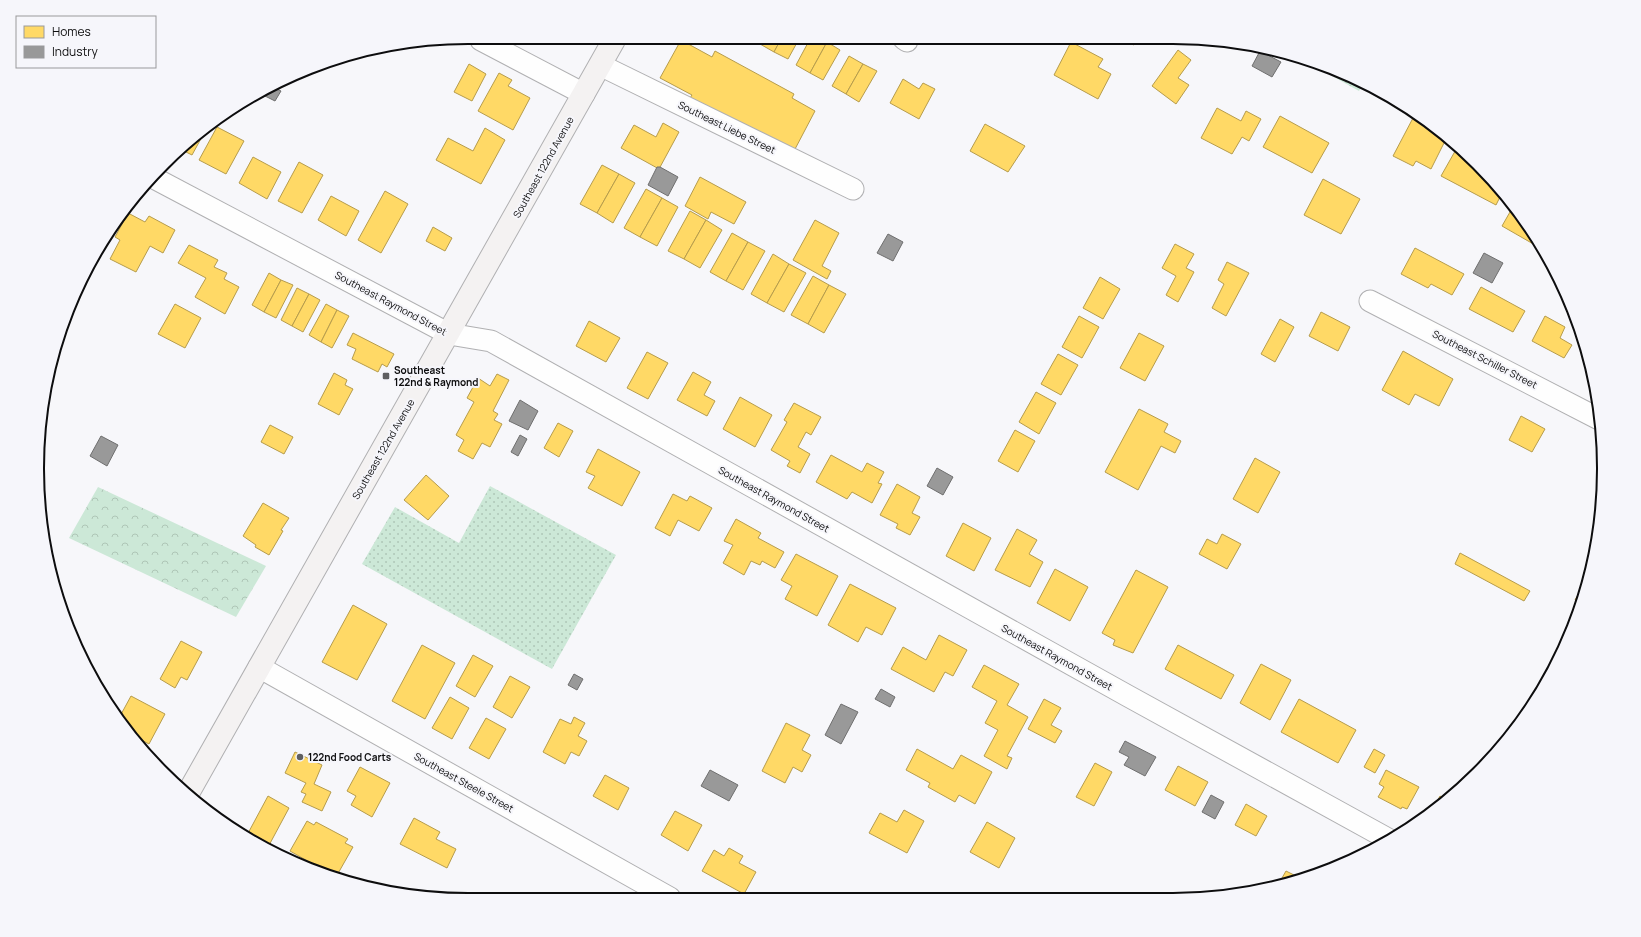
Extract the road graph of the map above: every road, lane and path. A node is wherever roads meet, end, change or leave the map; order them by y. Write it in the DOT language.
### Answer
graph roads {
  1 [pos="489,44"];
  2 [pos="612,44"];
  3 [pos="600,65"];
  4 [pos="584,94"];
  5 [pos="157,180"];
  6 [pos="853,189"];
  7 [pos="1370,301"];
  8 [pos="449,334"];
  9 [pos="1593,416"];
  10 [pos="259,666"];
  11 [pos="190,789"];
  12 [pos="1384,837"];
  13 [pos="661,893"];
  1 -- 4 [label="street"];
  2 -- 3 [label="main road, Southeast 122nd Avenue"];
  3 -- 4 [label="main road, Southeast 122nd Avenue"];
  3 -- 6 [label="street, Southeast Liebe Street"];
  4 -- 8 [label="main road, Southeast 122nd Avenue"];
  5 -- 8 [label="street, Southeast Raymond Street"];
  7 -- 9 [label="street, Southeast Schiller Street"];
  8 -- 10 [label="main road, Southeast 122nd Avenue"];
  8 -- 12 [label="street, Southeast Raymond Street"];
  10 -- 11 [label="main road, Southeast 122nd Avenue"];
  10 -- 13 [label="street, Southeast Steele Street"];
}
